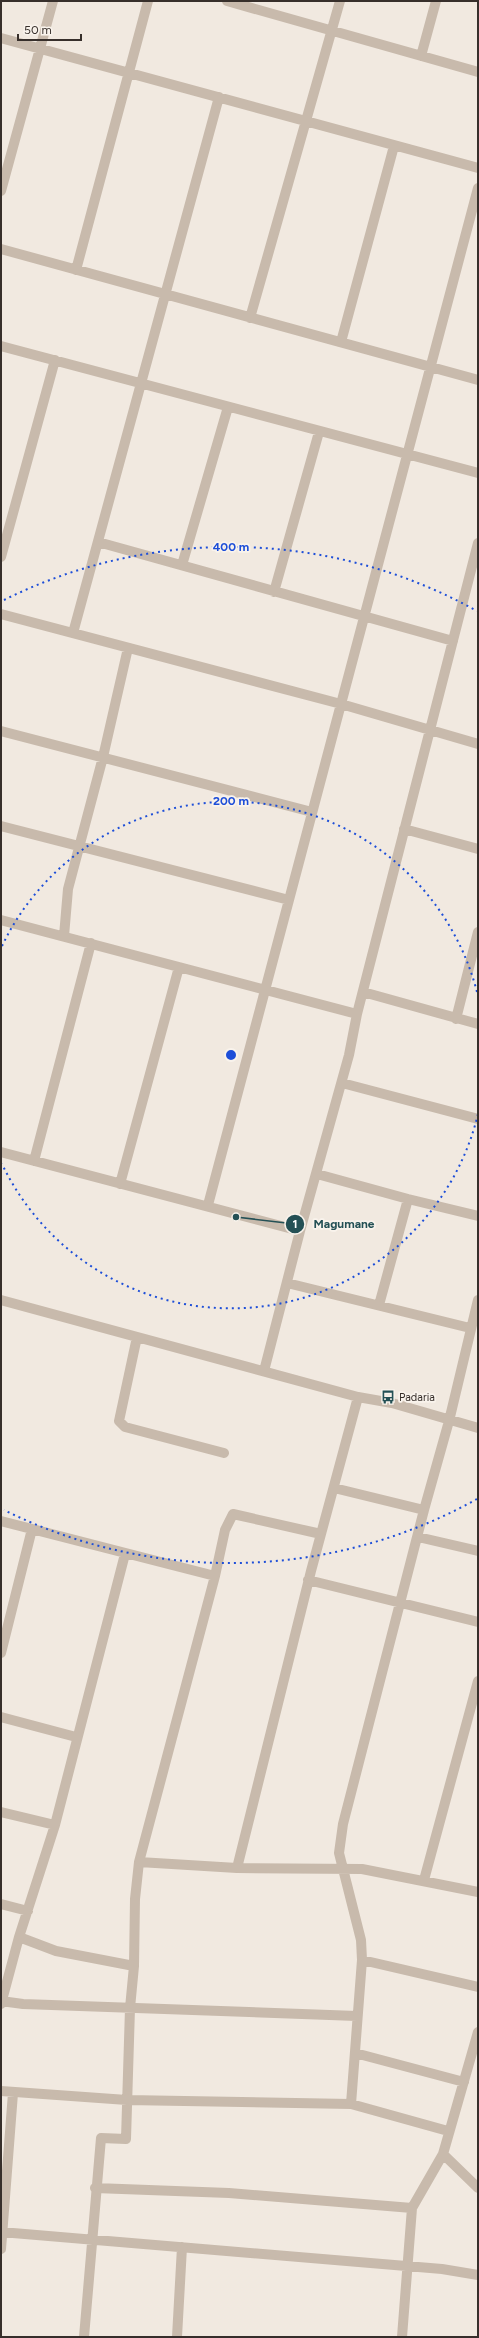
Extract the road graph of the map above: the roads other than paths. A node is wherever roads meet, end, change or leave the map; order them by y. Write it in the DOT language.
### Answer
graph roads {
  1 [pos="53,1"];
  2 [pos="148,1"];
  3 [pos="227,1"];
  4 [pos="340,1"];
  5 [pos="436,1"];
  6 [pos="331,31"];
  7 [pos="1,38"];
  8 [pos="41,48"];
  9 [pos="421,56"];
  10 [pos="129,72"];
  11 [pos="478,72"];
  12 [pos="219,97"];
  13 [pos="305,122"];
  14 [pos="394,146"];
  15 [pos="478,168"];
  16 [pos="478,188"];
  17 [pos="1,190"];
  18 [pos="1,249"];
  19 [pos="76,270"];
  20 [pos="165,294"];
  21 [pos="250,318"];
  22 [pos="341,342"];
  23 [pos="1,346"];
  24 [pos="55,360"];
  25 [pos="430,368"];
  26 [pos="478,380"];
  27 [pos="142,381"];
  28 [pos="228,407"];
  29 [pos="319,432"];
  30 [pos="406,455"];
  31 [pos="478,473"];
  32 [pos="98,542"];
  33 [pos="478,543"];
  34 [pos="1,557"];
  35 [pos="182,565"];
  36 [pos="274,592"];
  37 [pos="1,614"];
  38 [pos="364,615"];
  39 [pos="73,633"];
  40 [pos="453,642"];
  41 [pos="128,648"];
  42 [pos="341,704"];
  43 [pos="1,731"];
  44 [pos="430,731"];
  45 [pos="478,744"];
  46 [pos="103,757"];
  47 [pos="312,812"];
  48 [pos="1,826"];
  49 [pos="404,829"];
  50 [pos="79,846"];
  51 [pos="478,849"];
  52 [pos="289,900"];
  53 [pos="1,921"];
  54 [pos="478,932"];
  55 [pos="64,936"];
  56 [pos="91,944"];
  57 [pos="179,967"];
  58 [pos="266,990"];
  59 [pos="363,992"];
  60 [pos="357,1014"];
  61 [pos="456,1019"];
  62 [pos="478,1024"];
  63 [pos="342,1083"];
  64 [pos="478,1119"];
  65 [pos="1,1152"];
  66 [pos="34,1161"];
  67 [pos="316,1174"];
  68 [pos="120,1184"];
  69 [pos="408,1199"];
  70 [pos="208,1205"];
  71 [pos="478,1216"];
  72 [pos="300,1231"];
  73 [pos="287,1283"];
  74 [pos="1,1300"];
  75 [pos="478,1300"];
  76 [pos="380,1306"];
  77 [pos="470,1328"];
  78 [pos="137,1337"];
  79 [pos="264,1371"];
  80 [pos="358,1397"];
  81 [pos="450,1421"];
  82 [pos="478,1428"];
  83 [pos="224,1453"];
  84 [pos="334,1488"];
  85 [pos="424,1510"];
  86 [pos="1,1521"];
  87 [pos="32,1529"];
  88 [pos="321,1534"];
  89 [pos="418,1537"];
  90 [pos="478,1551"];
  91 [pos="125,1554"];
  92 [pos="215,1576"];
  93 [pos="308,1580"];
  94 [pos="400,1604"];
  95 [pos="478,1622"];
  96 [pos="1,1653"];
  97 [pos="478,1681"];
  98 [pos="1,1718"];
  99 [pos="76,1737"];
  100 [pos="1,1812"];
  101 [pos="55,1826"];
  102 [pos="139,1862"];
  103 [pos="237,1868"];
  104 [pos="342,1870"];
  105 [pos="424,1880"];
  106 [pos="478,1892"];
  107 [pos="1,1904"];
  108 [pos="28,1910"];
  109 [pos="19,1937"];
  110 [pos="362,1960"];
  111 [pos="134,1966"];
  112 [pos="478,1987"];
  113 [pos="1,2002"];
  114 [pos="130,2008"];
  115 [pos="356,2016"];
  116 [pos="478,2032"];
  117 [pos="355,2053"];
  118 [pos="475,2059"];
  119 [pos="464,2082"];
  120 [pos="1,2090"];
  121 [pos="13,2093"];
  122 [pos="127,2100"];
  123 [pos="351,2104"];
  124 [pos="448,2131"];
  125 [pos="443,2154"];
  126 [pos="95,2188"];
  127 [pos="478,2188"];
  128 [pos="412,2208"];
  129 [pos="2,2232"];
  130 [pos="91,2240"];
  131 [pos="182,2247"];
  132 [pos="1,2249"];
  133 [pos="408,2267"];
  134 [pos="478,2275"];
  135 [pos="84,2337"];
  136 [pos="177,2337"];
  137 [pos="402,2337"];
  1 -- 8 [label="street"];
  2 -- 10 [label="street"];
  3 -- 6 [label="street"];
  4 -- 6 [label="street"];
  5 -- 9 [label="street"];
  6 -- 9 [label="street"];
  6 -- 13 [label="street"];
  7 -- 8 [label="street"];
  8 -- 10 [label="street"];
  8 -- 17 [label="street"];
  9 -- 11 [label="street"];
  10 -- 12 [label="street"];
  10 -- 19 [label="street"];
  12 -- 13 [label="street"];
  12 -- 20 [label="street"];
  13 -- 14 [label="street"];
  13 -- 21 [label="street"];
  14 -- 15 [label="street"];
  14 -- 22 [label="street"];
  16 -- 25 [label="street"];
  18 -- 19 [label="street"];
  19 -- 20 [label="street"];
  20 -- 21 [label="street"];
  20 -- 27 [label="street"];
  21 -- 22 [label="street"];
  22 -- 25 [label="street"];
  23 -- 24 [label="street"];
  24 -- 27 [label="street"];
  24 -- 34 [label="street"];
  25 -- 26 [label="street"];
  25 -- 30 [label="street"];
  27 -- 28 [label="street"];
  27 -- 32 [label="street"];
  28 -- 29 [label="street"];
  28 -- 35 [label="street"];
  29 -- 30 [label="street"];
  29 -- 36 [label="street"];
  30 -- 31 [label="street"];
  30 -- 38 [label="street"];
  32 -- 35 [label="street"];
  32 -- 39 [label="street"];
  33 -- 40 [label="street"];
  35 -- 36 [label="street"];
  36 -- 38 [label="street"];
  37 -- 39 [label="street"];
  38 -- 40 [label="street"];
  38 -- 42 [label="street"];
  39 -- 41 [label="street"];
  40 -- 44 [label="street"];
  41 -- 42 [label="street"];
  41 -- 46 [label="street"];
  42 -- 44 [label="street"];
  42 -- 47 [label="street"];
  43 -- 46 [label="street"];
  44 -- 45 [label="street"];
  44 -- 49 [label="street"];
  46 -- 47 [label="street"];
  46 -- 50 [label="street"];
  47 -- 52 [label="street"];
  48 -- 50 [label="street"];
  49 -- 51 [label="street"];
  49 -- 59 [label="street"];
  50 -- 52 [label="street"];
  50 -- 55 [label="street"];
  52 -- 58 [label="street"];
  53 -- 55 [label="street"];
  54 -- 61 [label="street"];
  55 -- 56 [label="street"];
  56 -- 57 [label="street"];
  56 -- 66 [label="street"];
  57 -- 58 [label="street"];
  57 -- 68 [label="street"];
  58 -- 60 [label="street"];
  58 -- 70 [label="street"];
  59 -- 60 [label="street"];
  59 -- 61 [label="street"];
  60 -- 63 [label="street"];
  61 -- 62 [label="street"];
  63 -- 64 [label="street"];
  63 -- 67 [label="street"];
  65 -- 66 [label="street"];
  66 -- 68 [label="street"];
  67 -- 69 [label="street"];
  67 -- 72 [label="street"];
  68 -- 70 [label="street"];
  69 -- 71 [label="street"];
  69 -- 76 [label="street"];
  70 -- 72 [label="street"];
  72 -- 73 [label="street"];
  73 -- 76 [label="street"];
  73 -- 79 [label="street"];
  74 -- 78 [label="street"];
  75 -- 77 [label="street"];
  76 -- 77 [label="street"];
  77 -- 81 [label="street"];
  78 -- 79 [label="street"];
  78 -- 83 [label="street"];
  79 -- 80 [label="street"];
  80 -- 81 [label="street"];
  80 -- 84 [label="street"];
  81 -- 82 [label="street"];
  81 -- 85 [label="street"];
  84 -- 85 [label="street"];
  84 -- 88 [label="street"];
  85 -- 89 [label="street"];
  86 -- 87 [label="street"];
  87 -- 91 [label="street"];
  87 -- 96 [label="street"];
  88 -- 92 [label="street"];
  88 -- 93 [label="street"];
  89 -- 90 [label="street"];
  89 -- 94 [label="street"];
  91 -- 92 [label="street"];
  91 -- 99 [label="street"];
  92 -- 102 [label="street"];
  93 -- 94 [label="street"];
  93 -- 103 [label="street"];
  94 -- 95 [label="street"];
  94 -- 104 [label="street"];
  97 -- 105 [label="street"];
  98 -- 99 [label="street"];
  99 -- 101 [label="street"];
  100 -- 101 [label="street"];
  101 -- 108 [label="street"];
  102 -- 103 [label="street"];
  102 -- 111 [label="street"];
  103 -- 104 [label="street"];
  104 -- 105 [label="street"];
  104 -- 110 [label="street"];
  105 -- 106 [label="street"];
  107 -- 108 [label="street"];
  108 -- 109 [label="street"];
  109 -- 111 [label="street"];
  109 -- 113 [label="street"];
  110 -- 112 [label="street"];
  110 -- 115 [label="street"];
  111 -- 114 [label="street"];
  113 -- 114 [label="street"];
  114 -- 115 [label="street"];
  114 -- 122 [label="street"];
  115 -- 117 [label="street"];
  116 -- 118 [label="street"];
  117 -- 119 [label="street"];
  117 -- 123 [label="street"];
  118 -- 119 [label="street"];
  119 -- 124 [label="street"];
  120 -- 121 [label="street"];
  121 -- 122 [label="street"];
  121 -- 129 [label="street"];
  122 -- 123 [label="street"];
  122 -- 126 [label="street"];
  123 -- 124 [label="street"];
  124 -- 125 [label="street"];
  125 -- 127 [label="street"];
  125 -- 128 [label="street"];
  126 -- 128 [label="street"];
  126 -- 130 [label="street"];
  128 -- 133 [label="street"];
  129 -- 130 [label="street"];
  129 -- 132 [label="street"];
  130 -- 131 [label="street"];
  130 -- 135 [label="street"];
  131 -- 133 [label="street"];
  131 -- 136 [label="street"];
  133 -- 134 [label="street"];
  133 -- 137 [label="street"];
}
